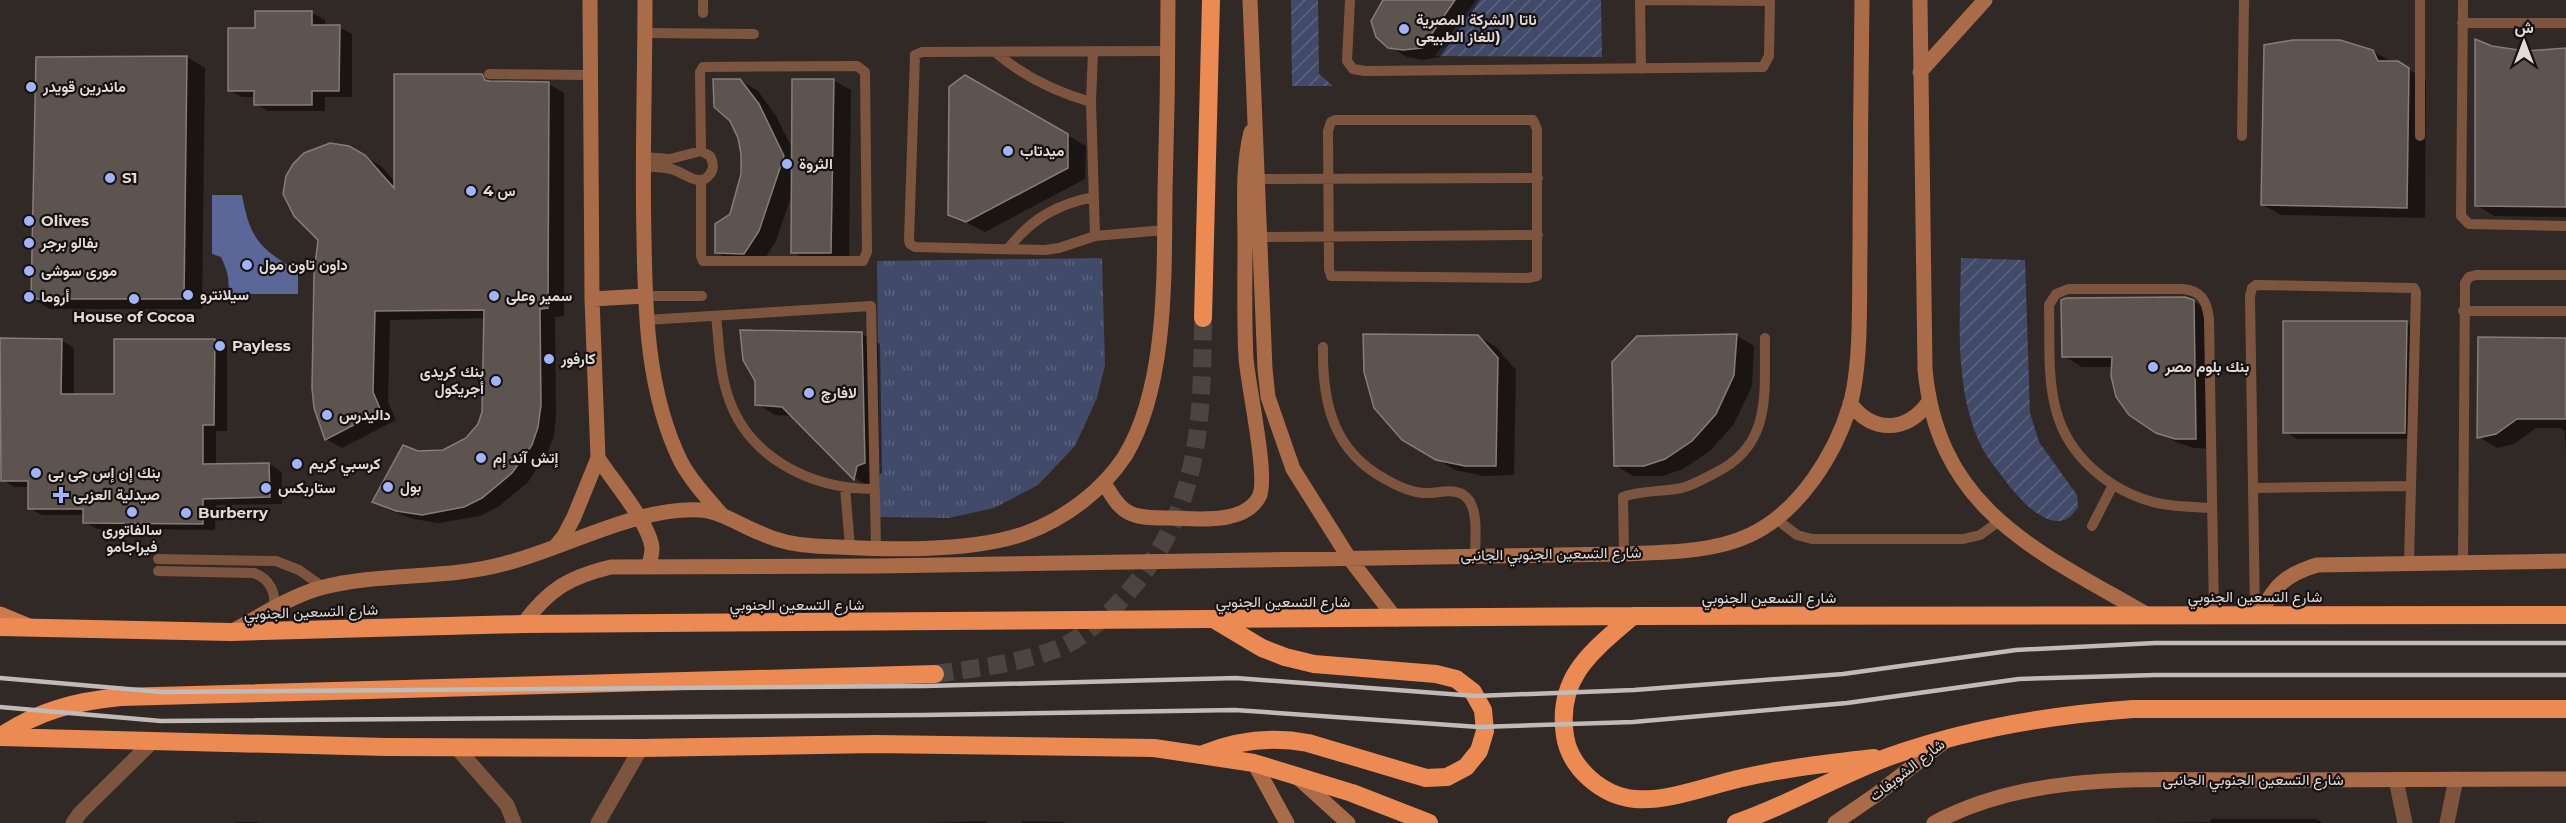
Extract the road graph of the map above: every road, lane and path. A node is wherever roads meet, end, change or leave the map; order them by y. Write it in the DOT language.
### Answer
graph roads {
  1 [pos="590,0"];
  2 [pos="645,0"];
  3 [pos="703,0"];
  4 [pos="1168,0"];
  5 [pos="1211,0"];
  6 [pos="1250,0"];
  7 [pos="1350,0"];
  8 [pos="1862,0"];
  9 [pos="1920,0"];
  10 [pos="1985,0"];
  11 [pos="2244,0"];
  12 [pos="2420,0"];
  13 [pos="2463,0"];
  14 [pos="1770,1"];
  15 [pos="703,13"];
  16 [pos="2462,23"];
  17 [pos="2566,23"];
  18 [pos="645,33"];
  19 [pos="754,34"];
  20 [pos="1168,51"];
  21 [pos="995,52"];
  22 [pos="1093,52"];
  23 [pos="1641,69"];
  24 [pos="1920,72"];
  25 [pos="489,74"];
  26 [pos="591,75"];
  27 [pos="1091,102"];
  28 [pos="1254,120"];
  29 [pos="2241,136"];
  30 [pos="2420,136"];
  31 [pos="701,151"];
  32 [pos="642,162"];
  33 [pos="1538,178"];
  34 [pos="1259,179"];
  35 [pos="1328,179"];
  36 [pos="701,180"];
  37 [pos="1094,197"];
  38 [pos="2566,226"];
  39 [pos="1165,230"];
  40 [pos="1538,235"];
  41 [pos="1095,236"];
  42 [pos="1328,236"];
  43 [pos="1261,237"];
  44 [pos="1008,249"];
  45 [pos="2566,275"];
  46 [pos="645,296"];
  47 [pos="702,296"];
  48 [pos="592,299"];
  49 [pos="2463,311"];
  50 [pos="2566,311"];
  51 [pos="716,315"];
  52 [pos="1203,318"];
  53 [pos="646,320"];
  54 [pos="1765,338"];
  55 [pos="1323,347"];
  56 [pos="1850,403"];
  57 [pos="1928,403"];
  58 [pos="598,458"];
  59 [pos="1105,484"];
  60 [pos="2113,485"];
  61 [pos="2409,486"];
  62 [pos="845,487"];
  63 [pos="2253,488"];
  64 [pos="874,489"];
  65 [pos="2212,508"];
  66 [pos="723,516"];
  67 [pos="642,518"];
  68 [pos="1775,518"];
  69 [pos="1998,522"];
  70 [pos="2092,526"];
  71 [pos="849,547"];
  72 [pos="876,547"];
  73 [pos="554,549"];
  74 [pos="1624,554"];
  75 [pos="1475,556"];
  76 [pos="1349,558"];
  77 [pos="158,560"];
  78 [pos="2566,561"];
  79 [pos="2463,562"];
  80 [pos="2409,563"];
  81 [pos="878,566"];
  82 [pos="649,567"];
  83 [pos="158,571"];
  84 [pos="323,587"];
  85 [pos="274,609"];
  86 [pos="0,614"];
  87 [pos="2148,615"];
  88 [pos="2214,615"];
  89 [pos="2257,615"];
  90 [pos="2566,615"];
  91 [pos="1633,616"];
  92 [pos="1396,619"];
  93 [pos="1215,620"];
  94 [pos="523,624"];
  95 [pos="0,627"];
  96 [pos="32,628"];
  97 [pos="231,632"];
  98 [pos="935,674"];
  99 [pos="2566,709"];
  100 [pos="0,737"];
  101 [pos="1950,737"];
  102 [pos="153,741"];
  103 [pos="456,747"];
  104 [pos="641,748"];
  105 [pos="1201,754"];
  106 [pos="1889,756"];
  107 [pos="1254,764"];
  108 [pos="1296,776"];
  109 [pos="2456,779"];
  110 [pos="2566,779"];
  111 [pos="2396,780"];
  112 [pos="1940,820"];
  113 [pos="73,823"];
  114 [pos="514,823"];
  115 [pos="598,823"];
  116 [pos="1287,823"];
  117 [pos="1348,823"];
  118 [pos="1429,823"];
  119 [pos="1736,823"];
  120 [pos="1835,823"];
  121 [pos="2405,823"];
  122 [pos="2447,823"];
  1 -- 26 [label="street"];
  2 -- 18 [label="street"];
  3 -- 15 [label="lane"];
  4 -- 20 [label="street"];
  5 -- 52 [label="highway"];
  6 -- 28 [label="street"];
  7 -- 23 [label="lane"];
  8 -- 56 [label="street, شارع التسعين الجنوبي الجانبى"];
  9 -- 24 [label="street"];
  10 -- 24 [label="street"];
  11 -- 29 [label="lane"];
  12 -- 30 [label="lane"];
  13 -- 16 [label="lane"];
  14 -- 23 [label="lane"];
  14 -- 23 [label="lane"];
  16 -- 17 [label="lane"];
  16 -- 38 [label="lane"];
  18 -- 19 [label="lane"];
  18 -- 32 [label="street"];
  20 -- 22 [label="lane"];
  20 -- 39 [label="street"];
  21 -- 22 [label="lane"];
  21 -- 27 [label="lane"];
  21 -- 44 [label="lane"];
  22 -- 27 [label="lane"];
  24 -- 57 [label="street"];
  25 -- 26 [label="lane"];
  26 -- 48 [label="street"];
  27 -- 37 [label="lane"];
  28 -- 34 [label="street"];
  28 -- 59 [label="street"];
  31 -- 32 [label="lane"];
  31 -- 36 [label="lane"];
  31 -- 36 [label="lane"];
  32 -- 36 [label="lane"];
  32 -- 46 [label="street"];
  33 -- 35 [label="lane"];
  33 -- 35 [label="lane"];
  33 -- 40 [label="lane"];
  34 -- 35 [label="lane"];
  34 -- 43 [label="street"];
  35 -- 42 [label="lane"];
  37 -- 41 [label="lane"];
  37 -- 44 [label="lane"];
  39 -- 41 [label="lane"];
  39 -- 59 [label="street"];
  40 -- 42 [label="lane"];
  40 -- 42 [label="lane"];
  41 -- 44 [label="lane"];
  42 -- 43 [label="lane"];
  43 -- 76 [label="street"];
  45 -- 49 [label="lane"];
  46 -- 47 [label="lane"];
  46 -- 48 [label="street"];
  46 -- 53 [label="street"];
  48 -- 58 [label="street"];
  49 -- 50 [label="lane"];
  49 -- 79 [label="lane"];
  51 -- 53 [label="lane"];
  51 -- 62 [label="lane"];
  51 -- 64 [label="lane"];
  53 -- 66 [label="street"];
  54 -- 74 [label="lane"];
  55 -- 75 [label="lane"];
  56 -- 57 [label="street"];
  56 -- 68 [label="street, شارع التسعين الجنوبي الجانبى"];
  57 -- 69 [label="street"];
  58 -- 67 [label="street"];
  58 -- 73 [label="street"];
  59 -- 72 [label="street"];
  60 -- 65 [label="lane"];
  60 -- 65 [label="lane"];
  60 -- 70 [label="lane"];
  61 -- 63 [label="lane"];
  61 -- 63 [label="lane"];
  61 -- 80 [label="lane"];
  62 -- 64 [label="lane"];
  62 -- 71 [label="lane"];
  63 -- 89 [label="lane"];
  64 -- 72 [label="lane"];
  65 -- 88 [label="lane"];
  66 -- 67 [label="street"];
  66 -- 71 [label="street"];
  67 -- 73 [label="street"];
  67 -- 82 [label="street"];
  68 -- 69 [label="lane"];
  68 -- 74 [label="street, شارع التسعين الجنوبي الجانبى"];
  69 -- 87 [label="street"];
  71 -- 72 [label="street"];
  72 -- 81 [label="street"];
  73 -- 84 [label="street"];
  74 -- 75 [label="street, شارع التسعين الجنوبي الجانبى"];
  75 -- 76 [label="street, شارع التسعين الجنوبي الجانبى"];
  76 -- 81 [label="street, شارع التسعين الجنوبي الجانبى"];
  76 -- 92 [label="street"];
  77 -- 84 [label="lane"];
  78 -- 79 [label="street"];
  79 -- 80 [label="street"];
  80 -- 89 [label="street"];
  81 -- 82 [label="street, شارع التسعين الجنوبي الجانبى"];
  82 -- 94 [label="street, شارع التسعين الجنوبي الجانبى"];
  83 -- 85 [label="lane"];
  84 -- 85 [label="street"];
  85 -- 97 [label="street"];
  86 -- 96 [label="main road"];
  87 -- 88 [label="highway, شارع التسعين الجنوبي"];
  87 -- 91 [label="highway, شارع التسعين الجنوبي"];
  88 -- 89 [label="highway, شارع التسعين الجنوبي"];
  89 -- 90 [label="highway, شارع التسعين الجنوبي"];
  91 -- 92 [label="highway, شارع التسعين الجنوبي"];
  91 -- 106 [label="highway"];
  92 -- 93 [label="highway, شارع التسعين الجنوبي"];
  93 -- 94 [label="highway, شارع التسعين الجنوبي"];
  93 -- 105 [label="highway"];
  94 -- 97 [label="highway, شارع التسعين الجنوبي"];
  95 -- 96 [label="highway, شارع التسعين الجنوبي"];
  96 -- 97 [label="highway, شارع التسعين الجنوبي"];
  98 -- 100 [label="highway"];
  99 -- 101 [label="highway"];
  100 -- 102 [label="highway"];
  101 -- 106 [label="highway"];
  101 -- 120 [label="street, شارع الشويفات"];
  102 -- 103 [label="highway"];
  102 -- 113 [label="street"];
  103 -- 104 [label="highway"];
  103 -- 114 [label="street"];
  104 -- 105 [label="highway"];
  104 -- 115 [label="street"];
  105 -- 107 [label="highway"];
  106 -- 119 [label="highway"];
  107 -- 108 [label="highway"];
  107 -- 116 [label="street"];
  108 -- 117 [label="street"];
  108 -- 118 [label="highway"];
  109 -- 110 [label="street, شارع التسعين الجنوبي الجانبى"];
  109 -- 111 [label="street, شارع التسعين الجنوبي الجانبى"];
  109 -- 122 [label="street"];
  111 -- 112 [label="street, شارع التسعين الجنوبي الجانبى"];
  111 -- 121 [label="street"];
}
